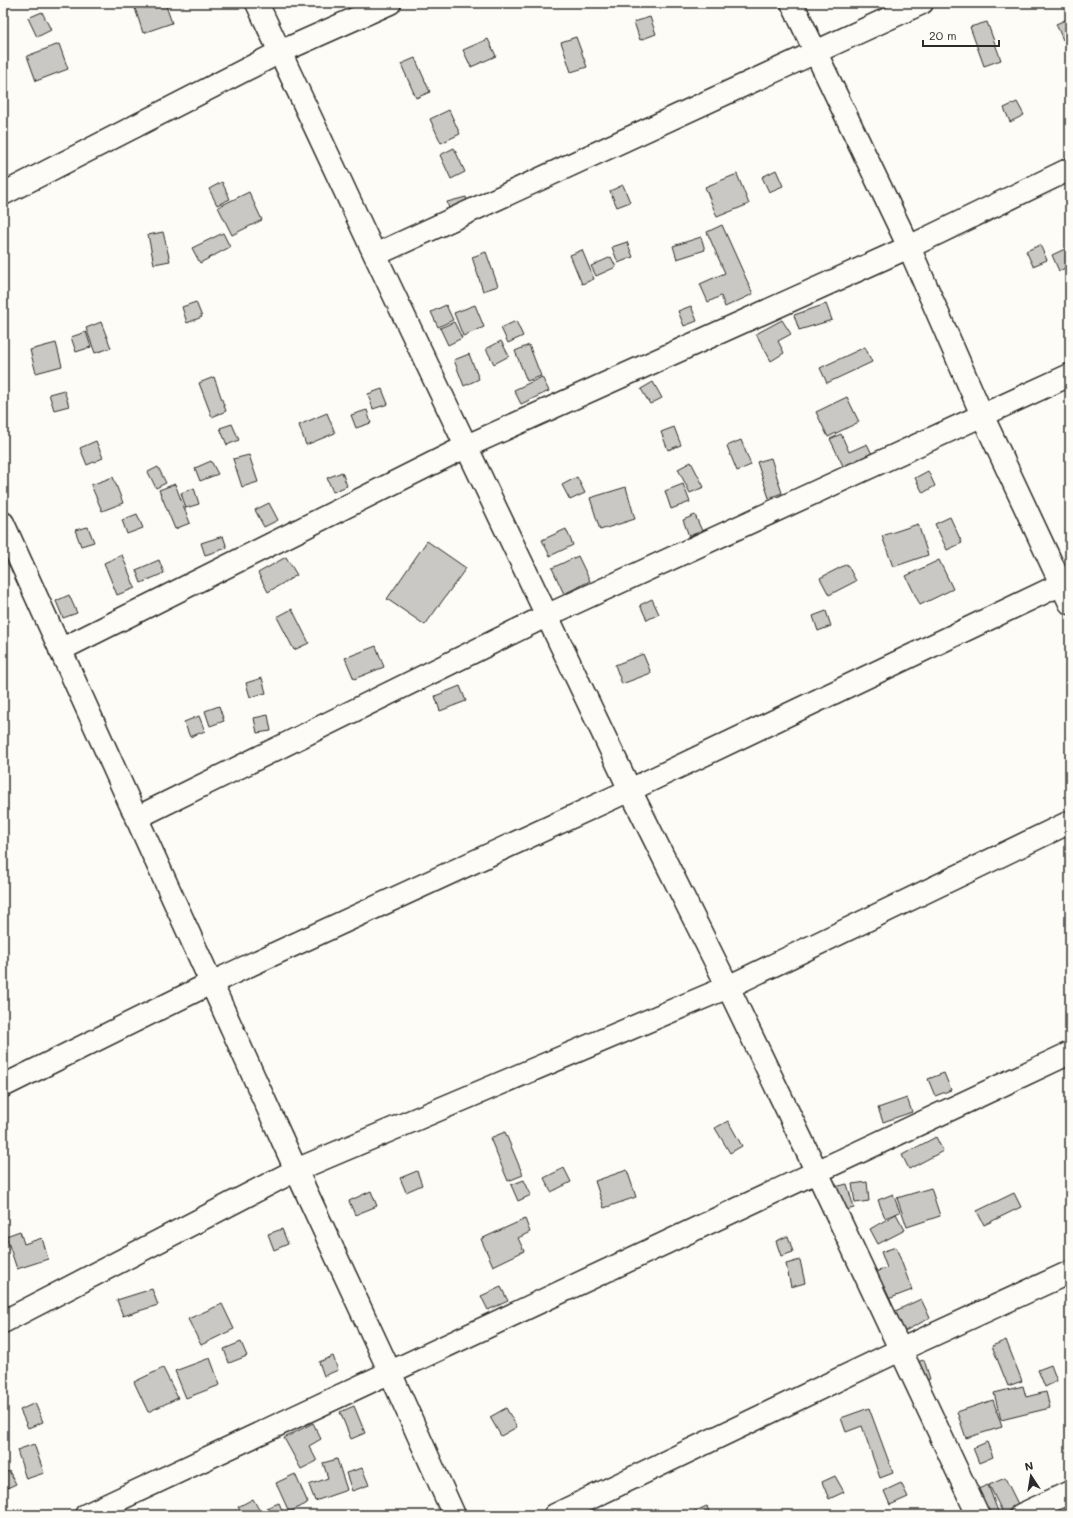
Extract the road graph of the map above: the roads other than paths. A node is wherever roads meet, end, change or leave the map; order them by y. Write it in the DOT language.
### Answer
graph roads {
  1 [pos="257,3"];
  2 [pos="390,3"];
  3 [pos="792,3"];
  4 [pos="922,3"];
  5 [pos="280,52"];
  6 [pos="815,52"];
  7 [pos="1070,169"];
  8 [pos="3,194"];
  9 [pos="909,247"];
  10 [pos="375,255"];
  11 [pos="1070,375"];
  12 [pos="982,415"];
  13 [pos="467,446"];
  14 [pos="3,523"];
  15 [pos="1067,589"];
  16 [pos="548,615"];
  17 [pos="60,650"];
  18 [pos="630,790"];
  19 [pos="136,818"];
  20 [pos="1070,822"];
  21 [pos="210,983"];
  22 [pos="728,986"];
  23 [pos="1070,1054"];
  24 [pos="3,1086"];
  25 [pos="296,1170"];
  26 [pos="816,1170"];
  27 [pos="1070,1272"];
  28 [pos="3,1322"];
  29 [pos="900,1350"];
  30 [pos="389,1370"];
  31 [pos="1070,1492"];
  32 [pos="86,1515"];
  33 [pos="454,1515"];
  34 [pos="555,1515"];
  35 [pos="978,1515"];
  36 [pos="1021,1515"];
  1 -- 5 [label="street"];
  2 -- 5 [label="street"];
  3 -- 6 [label="street"];
  4 -- 6 [label="street"];
  5 -- 8 [label="street"];
  5 -- 10 [label="street"];
  6 -- 9 [label="street"];
  6 -- 10 [label="street"];
  7 -- 9 [label="street"];
  9 -- 12 [label="street"];
  9 -- 13 [label="street"];
  10 -- 13 [label="street"];
  11 -- 12 [label="street"];
  12 -- 15 [label="street"];
  12 -- 16 [label="street"];
  13 -- 16 [label="street"];
  13 -- 17 [label="street"];
  14 -- 17 [label="street"];
  15 -- 18 [label="street"];
  16 -- 18 [label="street"];
  16 -- 19 [label="street"];
  17 -- 19 [label="street"];
  18 -- 21 [label="street"];
  18 -- 22 [label="street"];
  19 -- 21 [label="street"];
  20 -- 22 [label="street"];
  21 -- 24 [label="street"];
  21 -- 25 [label="street"];
  22 -- 25 [label="street"];
  22 -- 26 [label="street"];
  23 -- 26 [label="street"];
  25 -- 28 [label="street"];
  25 -- 30 [label="street"];
  26 -- 29 [label="street"];
  26 -- 30 [label="street"];
  27 -- 29 [label="street"];
  29 -- 34 [label="street"];
  29 -- 35 [label="street"];
  30 -- 32 [label="street"];
  30 -- 33 [label="street"];
  31 -- 36 [label="street"];
}
